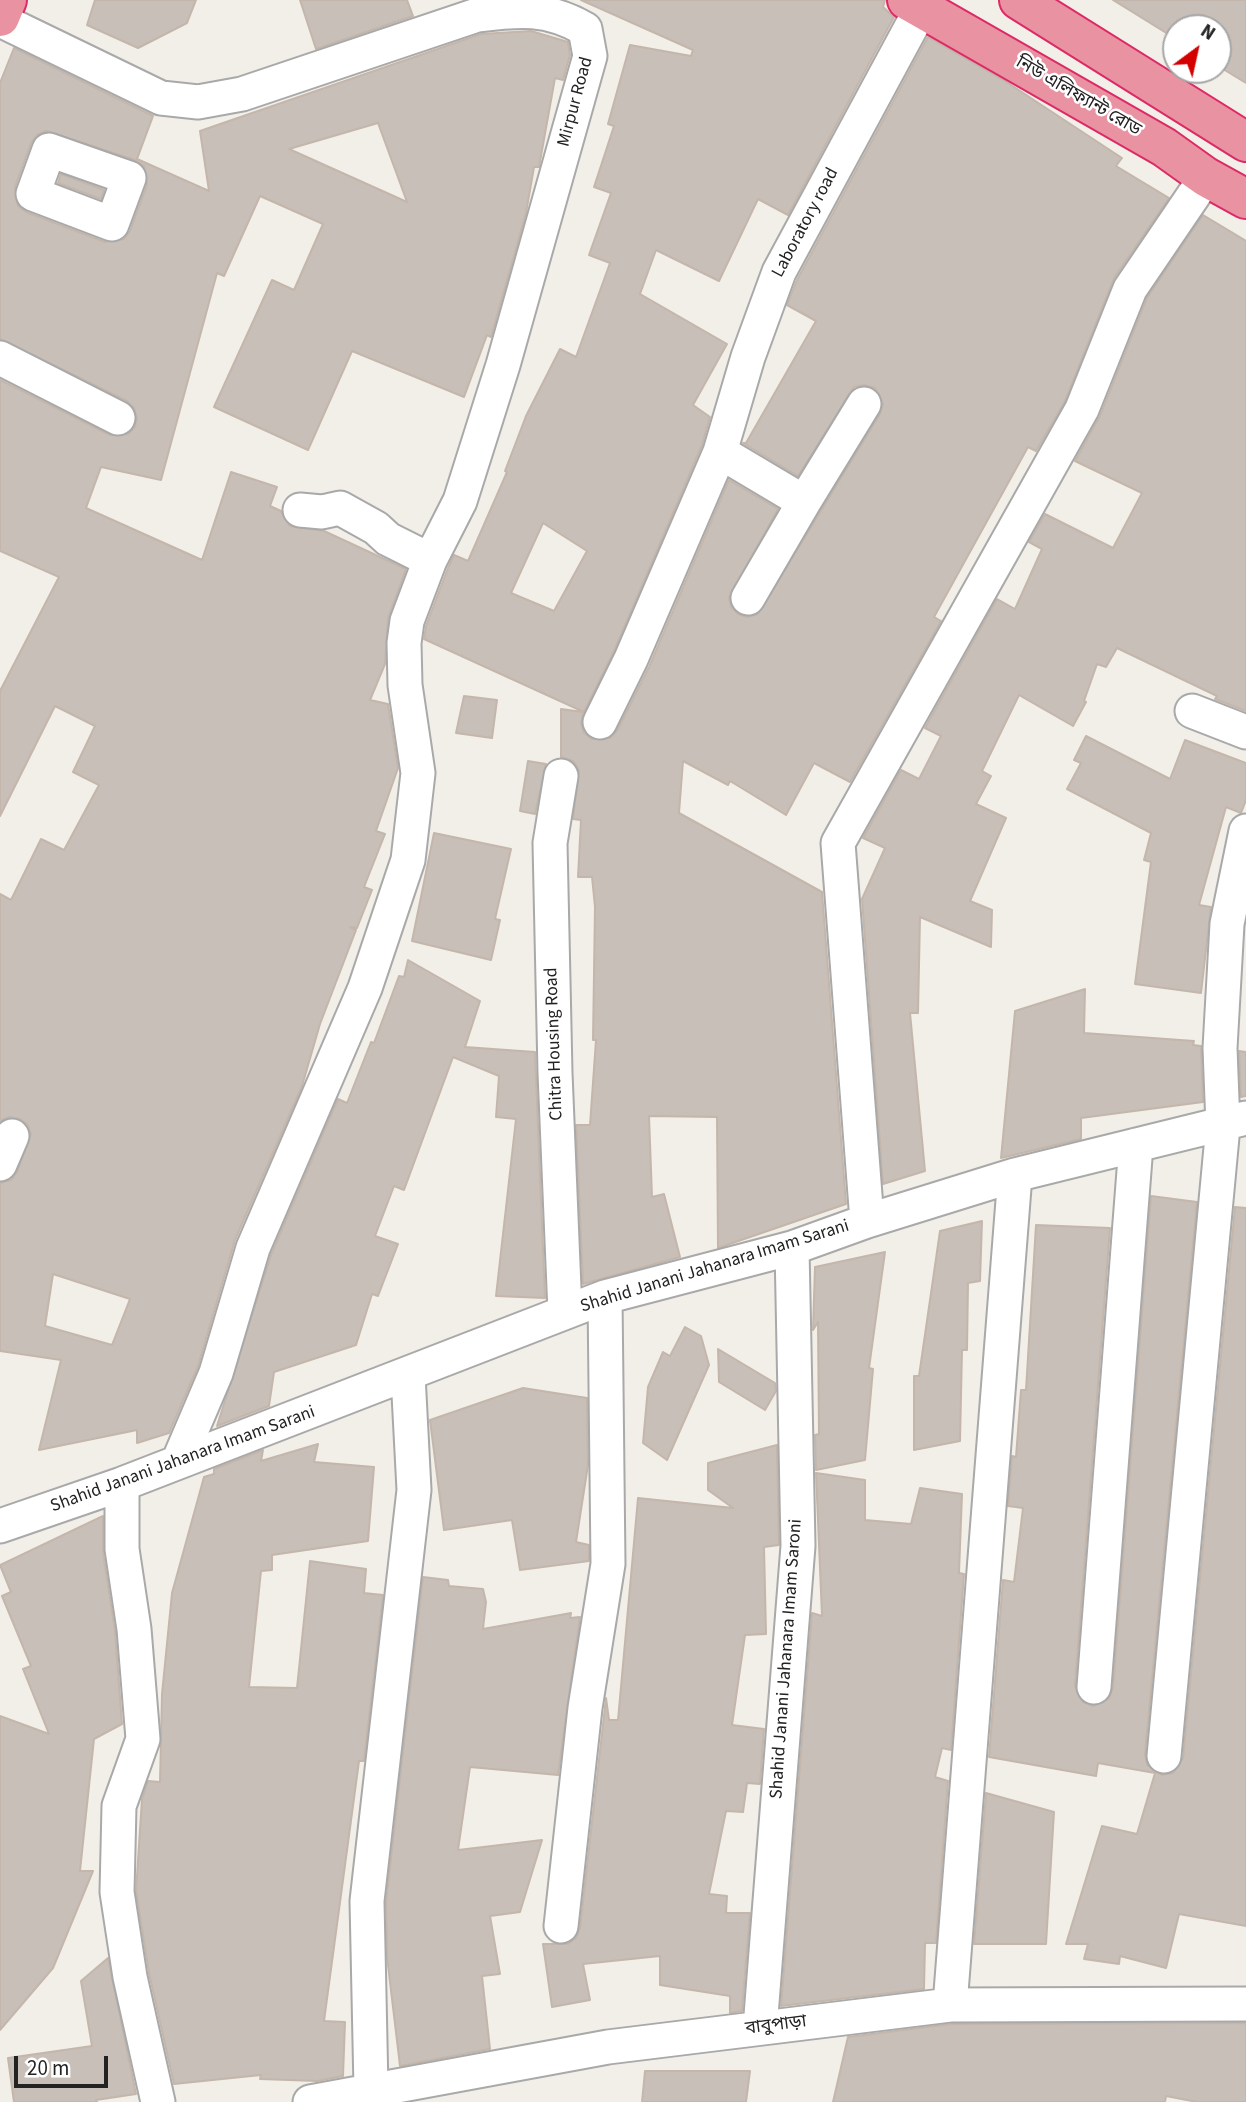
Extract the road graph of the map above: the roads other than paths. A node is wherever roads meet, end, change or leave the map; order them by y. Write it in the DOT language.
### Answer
graph roads {
  1 [pos="7,0"];
  2 [pos="1018,0"];
  3 [pos="915,4"];
  4 [pos="0,18"];
  5 [pos="1243,133"];
  6 [pos="1206,177"];
  7 [pos="1246,199"];
  8 [pos="0,358"];
  9 [pos="864,404"];
  10 [pos="118,418"];
  11 [pos="720,452"];
  12 [pos="804,502"];
  13 [pos="300,510"];
  14 [pos="430,560"];
  15 [pos="748,598"];
  16 [pos="1192,711"];
  17 [pos="600,722"];
  18 [pos="1246,733"];
  19 [pos="561,776"];
  20 [pos="1246,831"];
  21 [pos="1235,1122"];
  22 [pos="1136,1145"];
  23 [pos="1015,1175"];
  24 [pos="867,1221"];
  25 [pos="792,1248"];
  26 [pos="604,1297"];
  27 [pos="565,1312"];
  28 [pos="408,1375"];
  29 [pos="178,1462"];
  30 [pos="122,1484"];
  31 [pos="0,1527"];
  32 [pos="1094,1687"];
  33 [pos="1164,1756"];
  34 [pos="561,1926"];
  35 [pos="1246,2004"];
  36 [pos="950,2005"];
  37 [pos="760,2028"];
  38 [pos="371,2090"];
  39 [pos="158,2102"];
  40 [pos="310,2102"];
  1 -- 4 [label="highway"];
  2 -- 5 [label="highway"];
  3 -- 6 [label="highway, নিউ এলিফ্যান্ট রোড"];
  3 -- 11 [label="street, Laboratory road"];
  4 -- 14 [label="street, Mirpur Road"];
  6 -- 7 [label="highway, নিউ এলিফ্যান্ট রোড"];
  6 -- 24 [label="street"];
  8 -- 10 [label="street"];
  9 -- 12 [label="street"];
  11 -- 12 [label="street"];
  11 -- 17 [label="street, Laboratory road"];
  12 -- 15 [label="street"];
  13 -- 14 [label="street"];
  14 -- 29 [label="street"];
  16 -- 18 [label="street"];
  19 -- 27 [label="street, Chitra Housing Road"];
  20 -- 21 [label="street"];
  21 -- 22 [label="street, Shahid Janani Jahanara Imam Sarani"];
  21 -- 33 [label="street"];
  22 -- 23 [label="street, Shahid Janani Jahanara Imam Sarani"];
  22 -- 32 [label="street"];
  23 -- 24 [label="street, Shahid Janani Jahanara Imam Sarani"];
  23 -- 36 [label="street"];
  24 -- 25 [label="street, Shahid Janani Jahanara Imam Sarani"];
  25 -- 26 [label="street, Shahid Janani Jahanara Imam Sarani"];
  25 -- 37 [label="street, Shahid Janani Jahanara Imam Saroni"];
  26 -- 27 [label="street, Shahid Janani Jahanara Imam Sarani"];
  26 -- 34 [label="street"];
  27 -- 28 [label="street, Shahid Janani Jahanara Imam Sarani"];
  28 -- 29 [label="street, Shahid Janani Jahanara Imam Sarani"];
  28 -- 38 [label="street"];
  29 -- 30 [label="street, Shahid Janani Jahanara Imam Sarani"];
  30 -- 31 [label="street, Shahid Janani Jahanara Imam Sarani"];
  30 -- 39 [label="street"];
  35 -- 36 [label="street, বাবুপাড়া"];
  36 -- 37 [label="street, বাবুপাড়া"];
  37 -- 38 [label="street, বাবুপাড়া"];
  38 -- 40 [label="street, বাবুপাড়া"];
}
